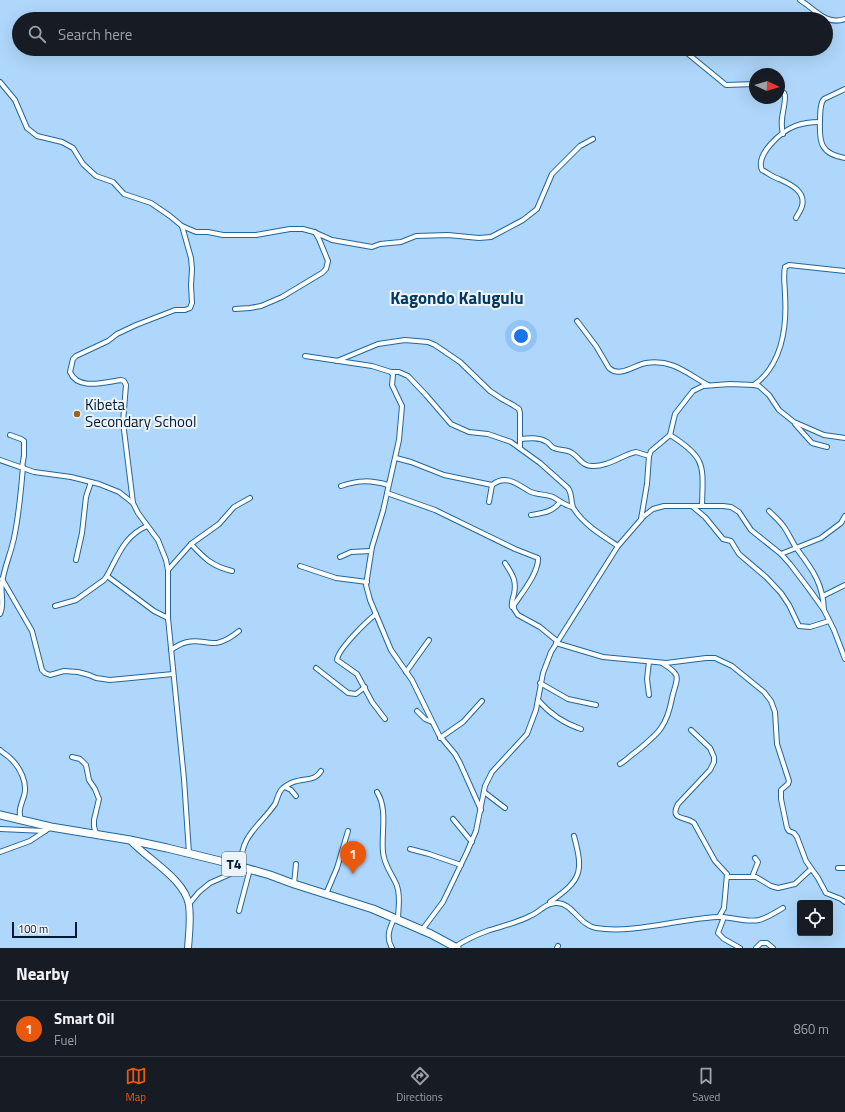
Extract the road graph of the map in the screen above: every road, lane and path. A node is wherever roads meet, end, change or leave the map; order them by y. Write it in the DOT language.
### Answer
graph roads {
  1 [pos="800,0"];
  2 [pos="817,12"];
  3 [pos="845,19"];
  4 [pos="833,21"];
  5 [pos="691,56"];
  6 [pos="0,82"];
  7 [pos="749,83"];
  8 [pos="845,89"];
  9 [pos="784,104"];
  10 [pos="820,122"];
  11 [pos="783,134"];
  12 [pos="593,139"];
  13 [pos="845,158"];
  14 [pos="796,218"];
  15 [pos="182,226"];
  16 [pos="314,232"];
  17 [pos="845,271"];
  18 [pos="235,309"];
  19 [pos="577,321"];
  20 [pos="306,356"];
  21 [pos="336,361"];
  22 [pos="390,372"];
  23 [pos="708,385"];
  24 [pos="754,385"];
  25 [pos="794,422"];
  26 [pos="10,435"];
  27 [pos="670,435"];
  28 [pos="845,438"];
  29 [pos="520,439"];
  30 [pos="520,447"];
  31 [pos="827,447"];
  32 [pos="649,456"];
  33 [pos="396,458"];
  34 [pos="0,460"];
  35 [pos="22,467"];
  36 [pos="91,482"];
  37 [pos="388,485"];
  38 [pos="492,485"];
  39 [pos="341,486"];
  40 [pos="387,493"];
  41 [pos="250,498"];
  42 [pos="489,502"];
  43 [pos="560,502"];
  44 [pos="133,503"];
  45 [pos="693,506"];
  46 [pos="702,506"];
  47 [pos="572,507"];
  48 [pos="769,512"];
  49 [pos="531,515"];
  50 [pos="845,516"];
  51 [pos="641,520"];
  52 [pos="147,526"];
  53 [pos="191,544"];
  54 [pos="618,546"];
  55 [pos="796,548"];
  56 [pos="371,550"];
  57 [pos="781,554"];
  58 [pos="340,557"];
  59 [pos="76,560"];
  60 [pos="505,563"];
  61 [pos="300,566"];
  62 [pos="168,570"];
  63 [pos="232,571"];
  64 [pos="107,576"];
  65 [pos="2,579"];
  66 [pos="367,582"];
  67 [pos="845,585"];
  68 [pos="823,596"];
  69 [pos="56,606"];
  70 [pos="514,609"];
  71 [pos="824,610"];
  72 [pos="0,614"];
  73 [pos="376,614"];
  74 [pos="168,618"];
  75 [pos="829,621"];
  76 [pos="239,631"];
  77 [pos="429,640"];
  78 [pos="556,642"];
  79 [pos="171,650"];
  80 [pos="845,659"];
  81 [pos="649,662"];
  82 [pos="661,663"];
  83 [pos="316,668"];
  84 [pos="406,672"];
  85 [pos="173,674"];
  86 [pos="540,682"];
  87 [pos="365,687"];
  88 [pos="649,694"];
  89 [pos="538,700"];
  90 [pos="482,701"];
  91 [pos="596,705"];
  92 [pos="417,710"];
  93 [pos="385,719"];
  94 [pos="432,722"];
  95 [pos="581,729"];
  96 [pos="691,730"];
  97 [pos="440,738"];
  98 [pos="0,750"];
  99 [pos="72,757"];
  100 [pos="620,764"];
  101 [pos="321,771"];
  102 [pos="285,787"];
  103 [pos="377,792"];
  104 [pos="484,792"];
  105 [pos="296,796"];
  106 [pos="505,808"];
  107 [pos="481,810"];
  108 [pos="0,815"];
  109 [pos="453,819"];
  110 [pos="21,820"];
  111 [pos="0,829"];
  112 [pos="48,829"];
  113 [pos="348,832"];
  114 [pos="98,835"];
  115 [pos="574,836"];
  116 [pos="130,840"];
  117 [pos="472,842"];
  118 [pos="410,849"];
  119 [pos="0,852"];
  120 [pos="189,853"];
  121 [pos="754,858"];
  122 [pos="296,864"];
  123 [pos="460,865"];
  124 [pos="242,866"];
  125 [pos="838,868"];
  126 [pos="845,868"];
  127 [pos="250,869"];
  128 [pos="812,869"];
  129 [pos="727,877"];
  130 [pos="752,877"];
  131 [pos="294,884"];
  132 [pos="326,894"];
  133 [pos="845,902"];
  134 [pos="189,904"];
  135 [pos="548,904"];
  136 [pos="783,908"];
  137 [pos="238,911"];
  138 [pos="721,917"];
  139 [pos="396,920"];
  140 [pos="422,930"];
  141 [pos="456,947"];
  142 [pos="188,948"];
  143 [pos="392,948"];
  144 [pos="740,948"];
  145 [pos="756,948"];
  146 [pos="773,948"];
  1 -- 2 [label="street"];
  3 -- 4 [label="street"];
  5 -- 7 [label="street"];
  6 -- 15 [label="street"];
  8 -- 10 [label="street"];
  9 -- 11 [label="street"];
  10 -- 11 [label="street"];
  10 -- 13 [label="street"];
  11 -- 14 [label="street"];
  12 -- 16 [label="street"];
  15 -- 16 [label="street"];
  15 -- 44 [label="street"];
  16 -- 18 [label="street"];
  17 -- 24 [label="street"];
  19 -- 23 [label="street"];
  20 -- 21 [label="street"];
  21 -- 22 [label="street"];
  21 -- 29 [label="street"];
  22 -- 30 [label="street"];
  22 -- 33 [label="street"];
  23 -- 24 [label="street"];
  23 -- 27 [label="street"];
  24 -- 25 [label="street"];
  25 -- 28 [label="street"];
  25 -- 31 [label="street"];
  26 -- 35 [label="street"];
  27 -- 32 [label="street"];
  27 -- 46 [label="street"];
  29 -- 30 [label="street"];
  29 -- 32 [label="street"];
  30 -- 47 [label="street"];
  32 -- 51 [label="street"];
  33 -- 37 [label="street"];
  33 -- 38 [label="street"];
  34 -- 35 [label="street"];
  35 -- 36 [label="street"];
  35 -- 65 [label="street"];
  36 -- 44 [label="street"];
  36 -- 59 [label="street"];
  37 -- 39 [label="street"];
  37 -- 40 [label="street"];
  38 -- 42 [label="street"];
  38 -- 43 [label="street"];
  40 -- 56 [label="street"];
  40 -- 70 [label="street"];
  41 -- 53 [label="street"];
  43 -- 47 [label="street"];
  43 -- 49 [label="street"];
  44 -- 52 [label="street"];
  45 -- 46 [label="street"];
  45 -- 51 [label="street"];
  45 -- 75 [label="street"];
  46 -- 57 [label="street"];
  47 -- 54 [label="street"];
  48 -- 55 [label="street"];
  50 -- 55 [label="street"];
  51 -- 54 [label="street"];
  52 -- 62 [label="street"];
  52 -- 64 [label="street"];
  53 -- 62 [label="street"];
  53 -- 63 [label="street"];
  54 -- 78 [label="street"];
  55 -- 57 [label="street"];
  55 -- 68 [label="street"];
  56 -- 58 [label="street"];
  56 -- 66 [label="street"];
  57 -- 71 [label="street"];
  60 -- 70 [label="street"];
  61 -- 66 [label="street"];
  62 -- 74 [label="street"];
  64 -- 69 [label="street"];
  64 -- 74 [label="street"];
  65 -- 72 [label="street"];
  65 -- 85 [label="street"];
  66 -- 73 [label="street"];
  67 -- 68 [label="street"];
  68 -- 71 [label="street"];
  70 -- 78 [label="street"];
  71 -- 75 [label="street"];
  73 -- 84 [label="street"];
  73 -- 87 [label="street"];
  74 -- 79 [label="street"];
  75 -- 80 [label="street"];
  76 -- 79 [label="street"];
  77 -- 84 [label="street"];
  78 -- 81 [label="street"];
  78 -- 86 [label="street"];
  79 -- 85 [label="street"];
  81 -- 82 [label="street"];
  81 -- 88 [label="street"];
  82 -- 100 [label="street"];
  82 -- 128 [label="street"];
  83 -- 87 [label="street"];
  84 -- 94 [label="street"];
  85 -- 120 [label="street"];
  86 -- 89 [label="street"];
  86 -- 91 [label="street"];
  87 -- 93 [label="street"];
  89 -- 95 [label="street"];
  89 -- 104 [label="street"];
  90 -- 97 [label="street"];
  92 -- 94 [label="street"];
  94 -- 97 [label="street"];
  96 -- 129 [label="street"];
  97 -- 107 [label="street"];
  98 -- 110 [label="street"];
  99 -- 114 [label="street"];
  101 -- 102 [label="street"];
  102 -- 105 [label="street"];
  102 -- 124 [label="street"];
  103 -- 139 [label="street"];
  104 -- 106 [label="street"];
  104 -- 107 [label="street"];
  107 -- 117 [label="street"];
  108 -- 110 [label="highway, T4"];
  109 -- 117 [label="street"];
  110 -- 112 [label="highway, T4"];
  111 -- 112 [label="street"];
  112 -- 114 [label="highway, T4"];
  112 -- 119 [label="street"];
  113 -- 132 [label="street"];
  114 -- 116 [label="highway, T4"];
  115 -- 135 [label="street"];
  116 -- 120 [label="highway, T4"];
  116 -- 134 [label="main road"];
  117 -- 123 [label="street"];
  118 -- 123 [label="street"];
  120 -- 124 [label="highway, T4"];
  121 -- 130 [label="street"];
  122 -- 131 [label="street"];
  123 -- 140 [label="street"];
  124 -- 127 [label="highway, T4"];
  124 -- 134 [label="street"];
  125 -- 126 [label="street"];
  127 -- 131 [label="highway, T4"];
  127 -- 137 [label="street"];
  128 -- 130 [label="street"];
  128 -- 133 [label="street"];
  129 -- 130 [label="street"];
  129 -- 138 [label="street"];
  131 -- 132 [label="highway, T4"];
  132 -- 139 [label="highway, T4"];
  134 -- 142 [label="main road"];
  135 -- 138 [label="street"];
  135 -- 141 [label="street"];
  136 -- 138 [label="street"];
  138 -- 144 [label="street"];
  139 -- 140 [label="highway, T4"];
  139 -- 143 [label="street"];
  140 -- 141 [label="highway, T4"];
  145 -- 146 [label="street"];
}
